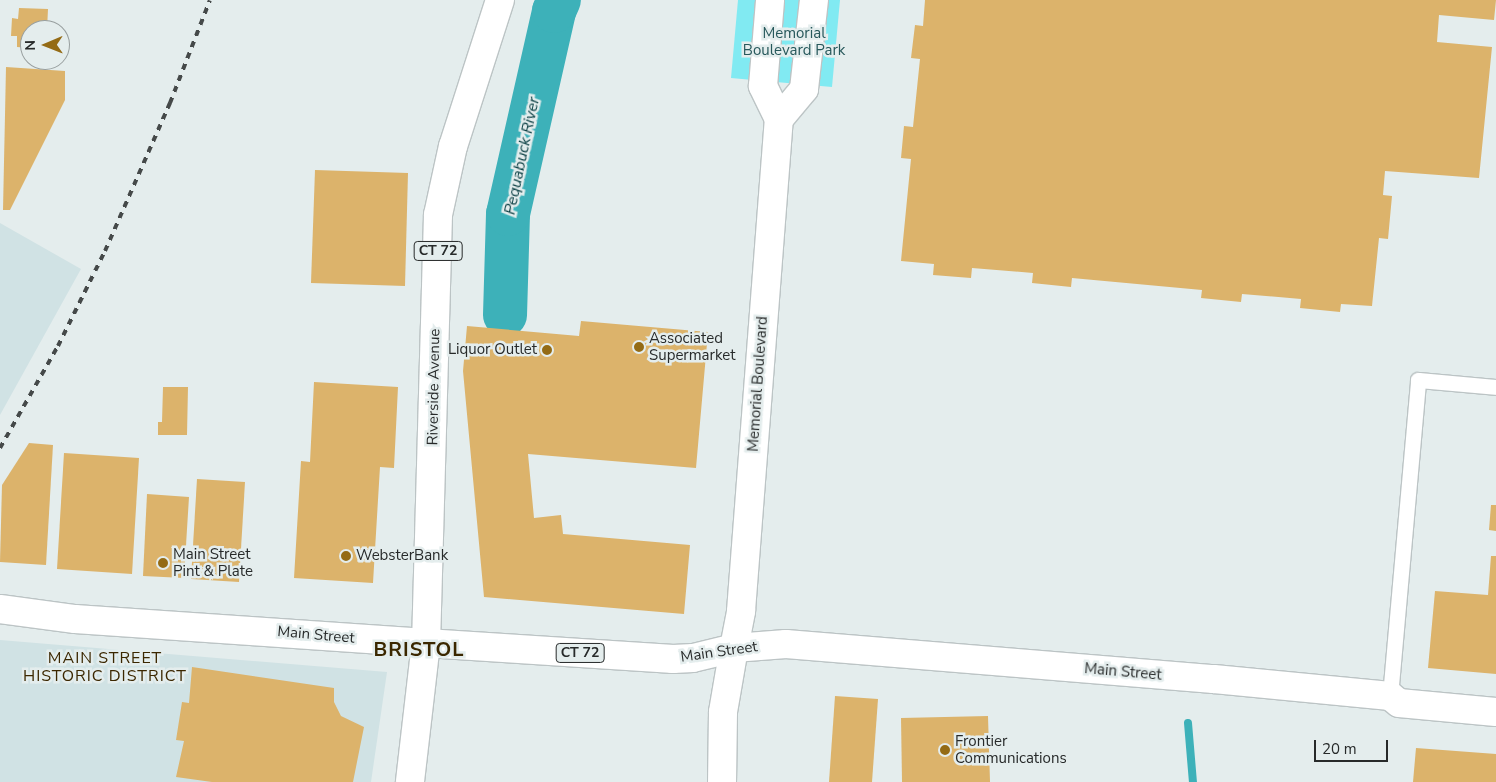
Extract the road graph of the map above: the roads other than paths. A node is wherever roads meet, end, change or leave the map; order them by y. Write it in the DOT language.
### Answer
graph roads {
  1 [pos="500,0"];
  2 [pos="770,0"];
  3 [pos="814,0"];
  4 [pos="779,119"];
  5 [pos="1496,386"];
  6 [pos="0,609"];
  7 [pos="426,643"];
  8 [pos="734,648"];
  9 [pos="1390,696"];
  10 [pos="1496,712"];
  11 [pos="410,782"];
  12 [pos="722,782"];
  1 -- 7 [label="main road, Riverside Avenue / CT 72"];
  2 -- 4 [label="main road"];
  3 -- 4 [label="main road"];
  4 -- 8 [label="main road, Memorial Boulevard"];
  5 -- 9 [label="lane"];
  6 -- 7 [label="main road, Main Street"];
  7 -- 8 [label="main road, Main Street / CT 72"];
  7 -- 11 [label="main road, Riverside Avenue"];
  8 -- 9 [label="main road, Main Street"];
  8 -- 12 [label="main road, Memorial Boulevard"];
  9 -- 10 [label="main road, Main Street"];
}
